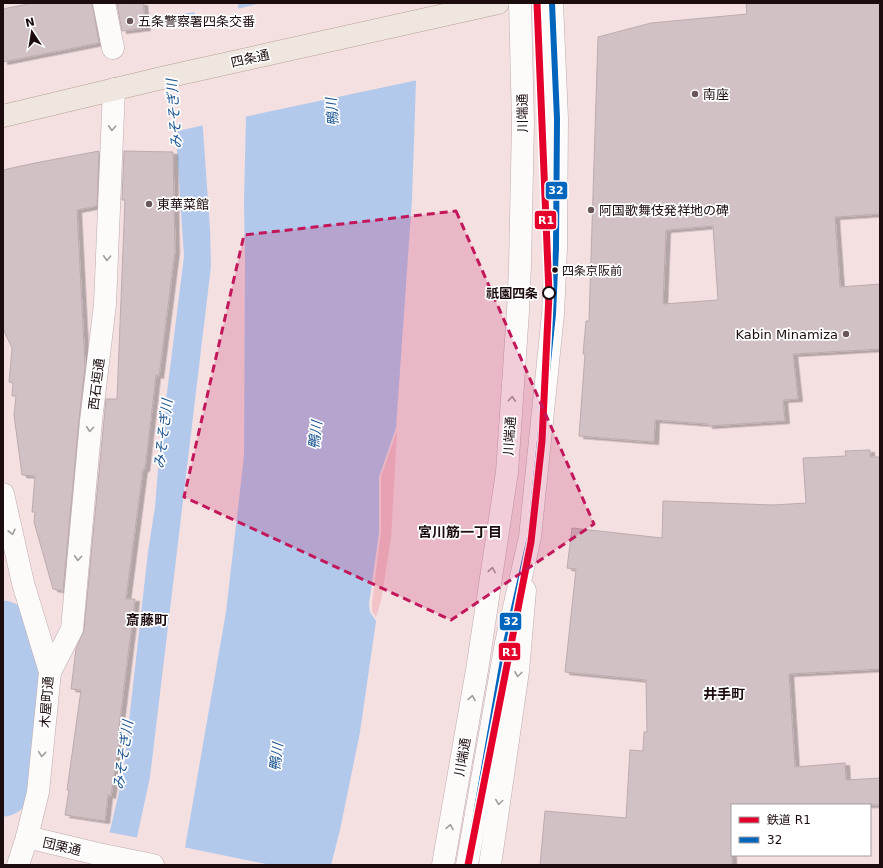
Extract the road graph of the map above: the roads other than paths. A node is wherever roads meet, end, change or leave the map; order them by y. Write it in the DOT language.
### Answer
graph roads {
  1 [pos="104,3"];
  2 [pos="498,3"];
  3 [pos="520,3"];
  4 [pos="552,3"];
  5 [pos="113,48"];
  6 [pos="114,89"];
  7 [pos="3,116"];
  8 [pos="3,494"];
  9 [pos="530,537"];
  10 [pos="50,672"];
  11 [pos="26,837"];
  12 [pos="18,865"];
  13 [pos="153,865"];
  14 [pos="443,865"];
  15 [pos="467,865"];
  16 [pos="490,865"];
  1 -- 5 [label="street"];
  2 -- 6 [label="main road, 四条通"];
  14 -- 3 [label="street, 川端通, one-way"];
  4 -- 9 [label="street, 川端通"];
  6 -- 7 [label="main road, 四条通"];
  6 -- 10 [label="street, 西石垣通, one-way"];
  8 -- 10 [label="street, 木屋町通, one-way"];
  9 -- 15 [label="street, 川端通"];
  9 -- 16 [label="street, one-way"];
  10 -- 11 [label="street, 木屋町通, one-way"];
  11 -- 12 [label="street, 木屋町通"];
  11 -- 13 [label="street, 団栗通"];
}
